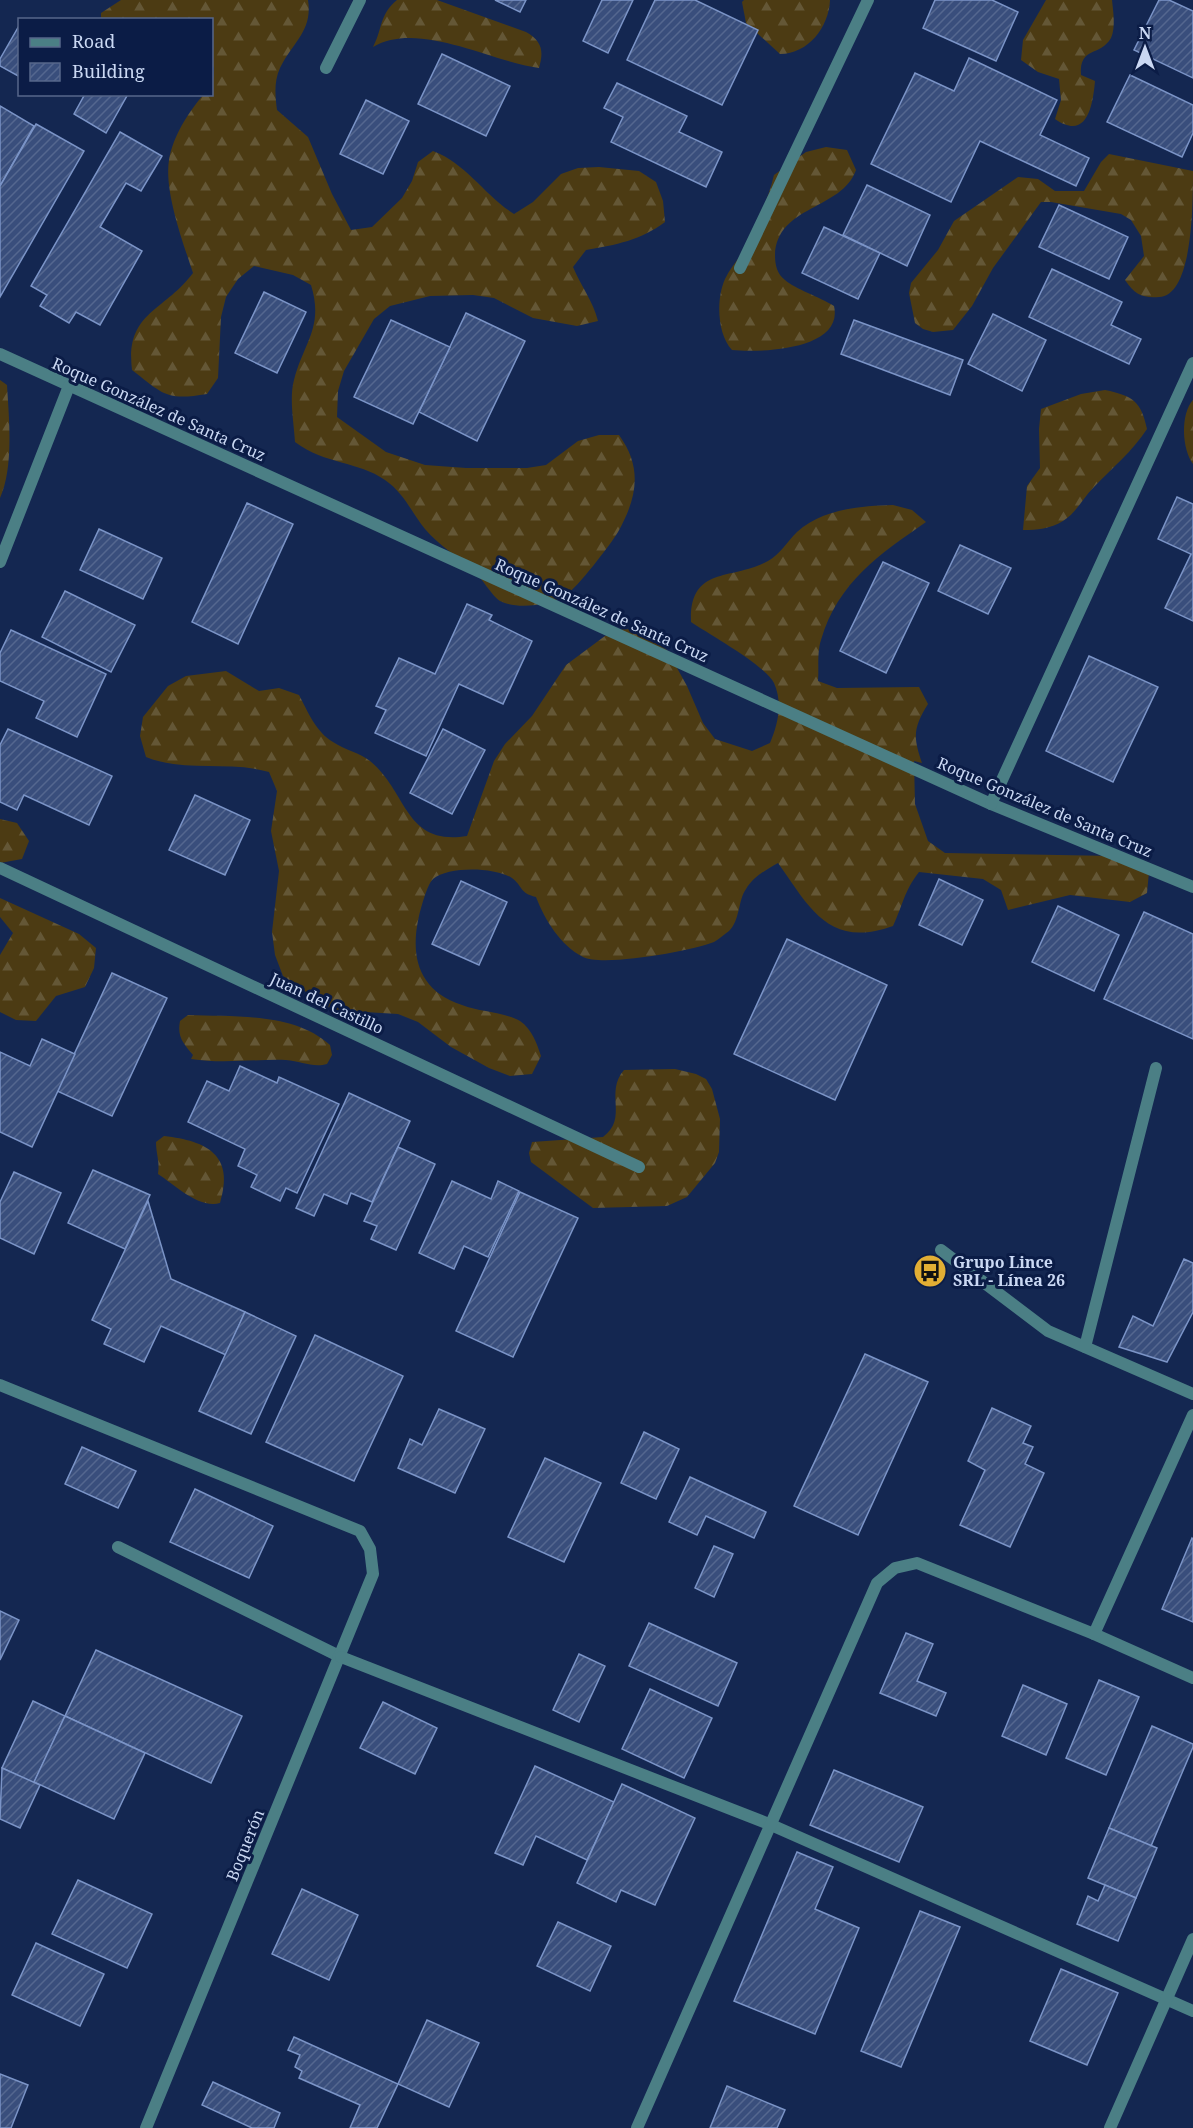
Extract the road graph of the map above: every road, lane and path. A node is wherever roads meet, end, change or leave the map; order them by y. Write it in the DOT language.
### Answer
graph roads {
  1 [pos="360,0"];
  2 [pos="868,0"];
  3 [pos="326,68"];
  4 [pos="740,268"];
  5 [pos="0,354"];
  6 [pos="1193,363"];
  7 [pos="69,386"];
  8 [pos="0,562"];
  9 [pos="991,804"];
  10 [pos="0,868"];
  11 [pos="1193,887"];
  12 [pos="1156,1068"];
  13 [pos="639,1167"];
  14 [pos="941,1250"];
  15 [pos="1085,1347"];
  16 [pos="0,1385"];
  17 [pos="1193,1395"];
  18 [pos="1193,1415"];
  19 [pos="118,1547"];
  20 [pos="1094,1634"];
  21 [pos="340,1657"];
  22 [pos="1193,1678"];
  23 [pos="769,1824"];
  24 [pos="1193,1939"];
  25 [pos="1167,2000"];
  26 [pos="1193,2011"];
  27 [pos="146,2128"];
  28 [pos="637,2128"];
  29 [pos="1110,2128"];
  1 -- 3 [label="street"];
  2 -- 4 [label="street"];
  5 -- 7 [label="street, Roque González de Santa Cruz"];
  6 -- 9 [label="street"];
  7 -- 8 [label="street"];
  7 -- 9 [label="street, Roque González de Santa Cruz"];
  9 -- 11 [label="street, Roque González de Santa Cruz"];
  10 -- 13 [label="street, Juan del Castillo"];
  12 -- 15 [label="street"];
  14 -- 15 [label="street"];
  15 -- 17 [label="street"];
  16 -- 21 [label="street, Boquerón"];
  18 -- 20 [label="street"];
  19 -- 21 [label="street"];
  20 -- 22 [label="street"];
  20 -- 23 [label="street"];
  21 -- 23 [label="street"];
  21 -- 27 [label="street, Boquerón"];
  23 -- 25 [label="street"];
  23 -- 28 [label="street"];
  24 -- 25 [label="street"];
  25 -- 26 [label="street"];
  25 -- 29 [label="street"];
}
